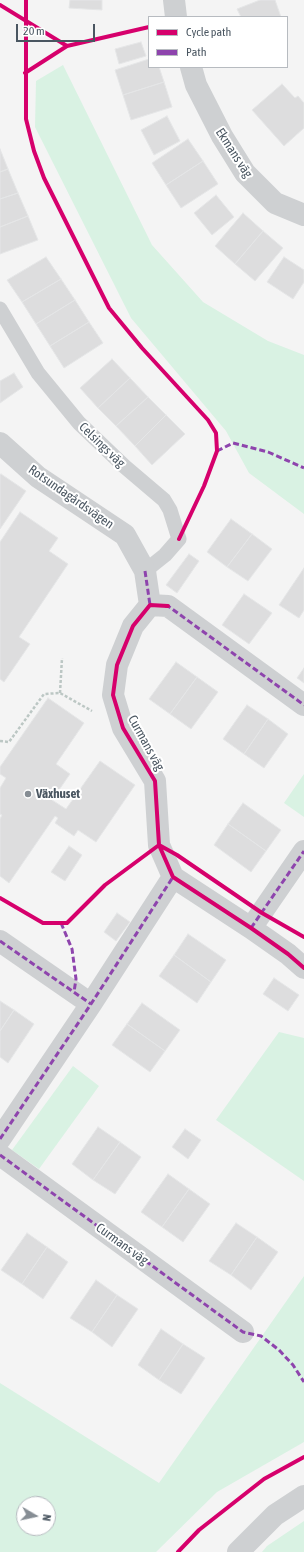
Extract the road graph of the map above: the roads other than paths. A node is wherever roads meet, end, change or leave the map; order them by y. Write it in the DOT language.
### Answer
graph roads {
  1 [pos="174,0"];
  2 [pos="176,16"];
  3 [pos="190,68"];
  4 [pos="304,215"];
  5 [pos="0,309"];
  6 [pos="1,446"];
  7 [pos="145,571"];
  8 [pos="150,605"];
  9 [pos="304,705"];
  10 [pos="304,851"];
  11 [pos="173,877"];
  12 [pos="251,928"];
  13 [pos="0,942"];
  14 [pos="304,968"];
  15 [pos="91,1004"];
  16 [pos="0,1139"];
  17 [pos="0,1155"];
  18 [pos="243,1332"];
  19 [pos="304,1496"];
  20 [pos="238,1552"];
  1 -- 2 [label="street"];
  3 -- 4 [label="street, Ekmans väg"];
  5 -- 7 [label="lane, Celsings väg"];
  6 -- 7 [label="street, Rotsundagårdsvägen"];
  7 -- 8 [label="street"];
  8 -- 9 [label="street"];
  8 -- 11 [label="street, Curmans väg"];
  10 -- 12 [label="street"];
  11 -- 12 [label="street"];
  11 -- 15 [label="street"];
  12 -- 14 [label="street"];
  13 -- 15 [label="street"];
  15 -- 16 [label="street"];
  17 -- 18 [label="street, Curmans väg"];
  19 -- 20 [label="street"];
}
